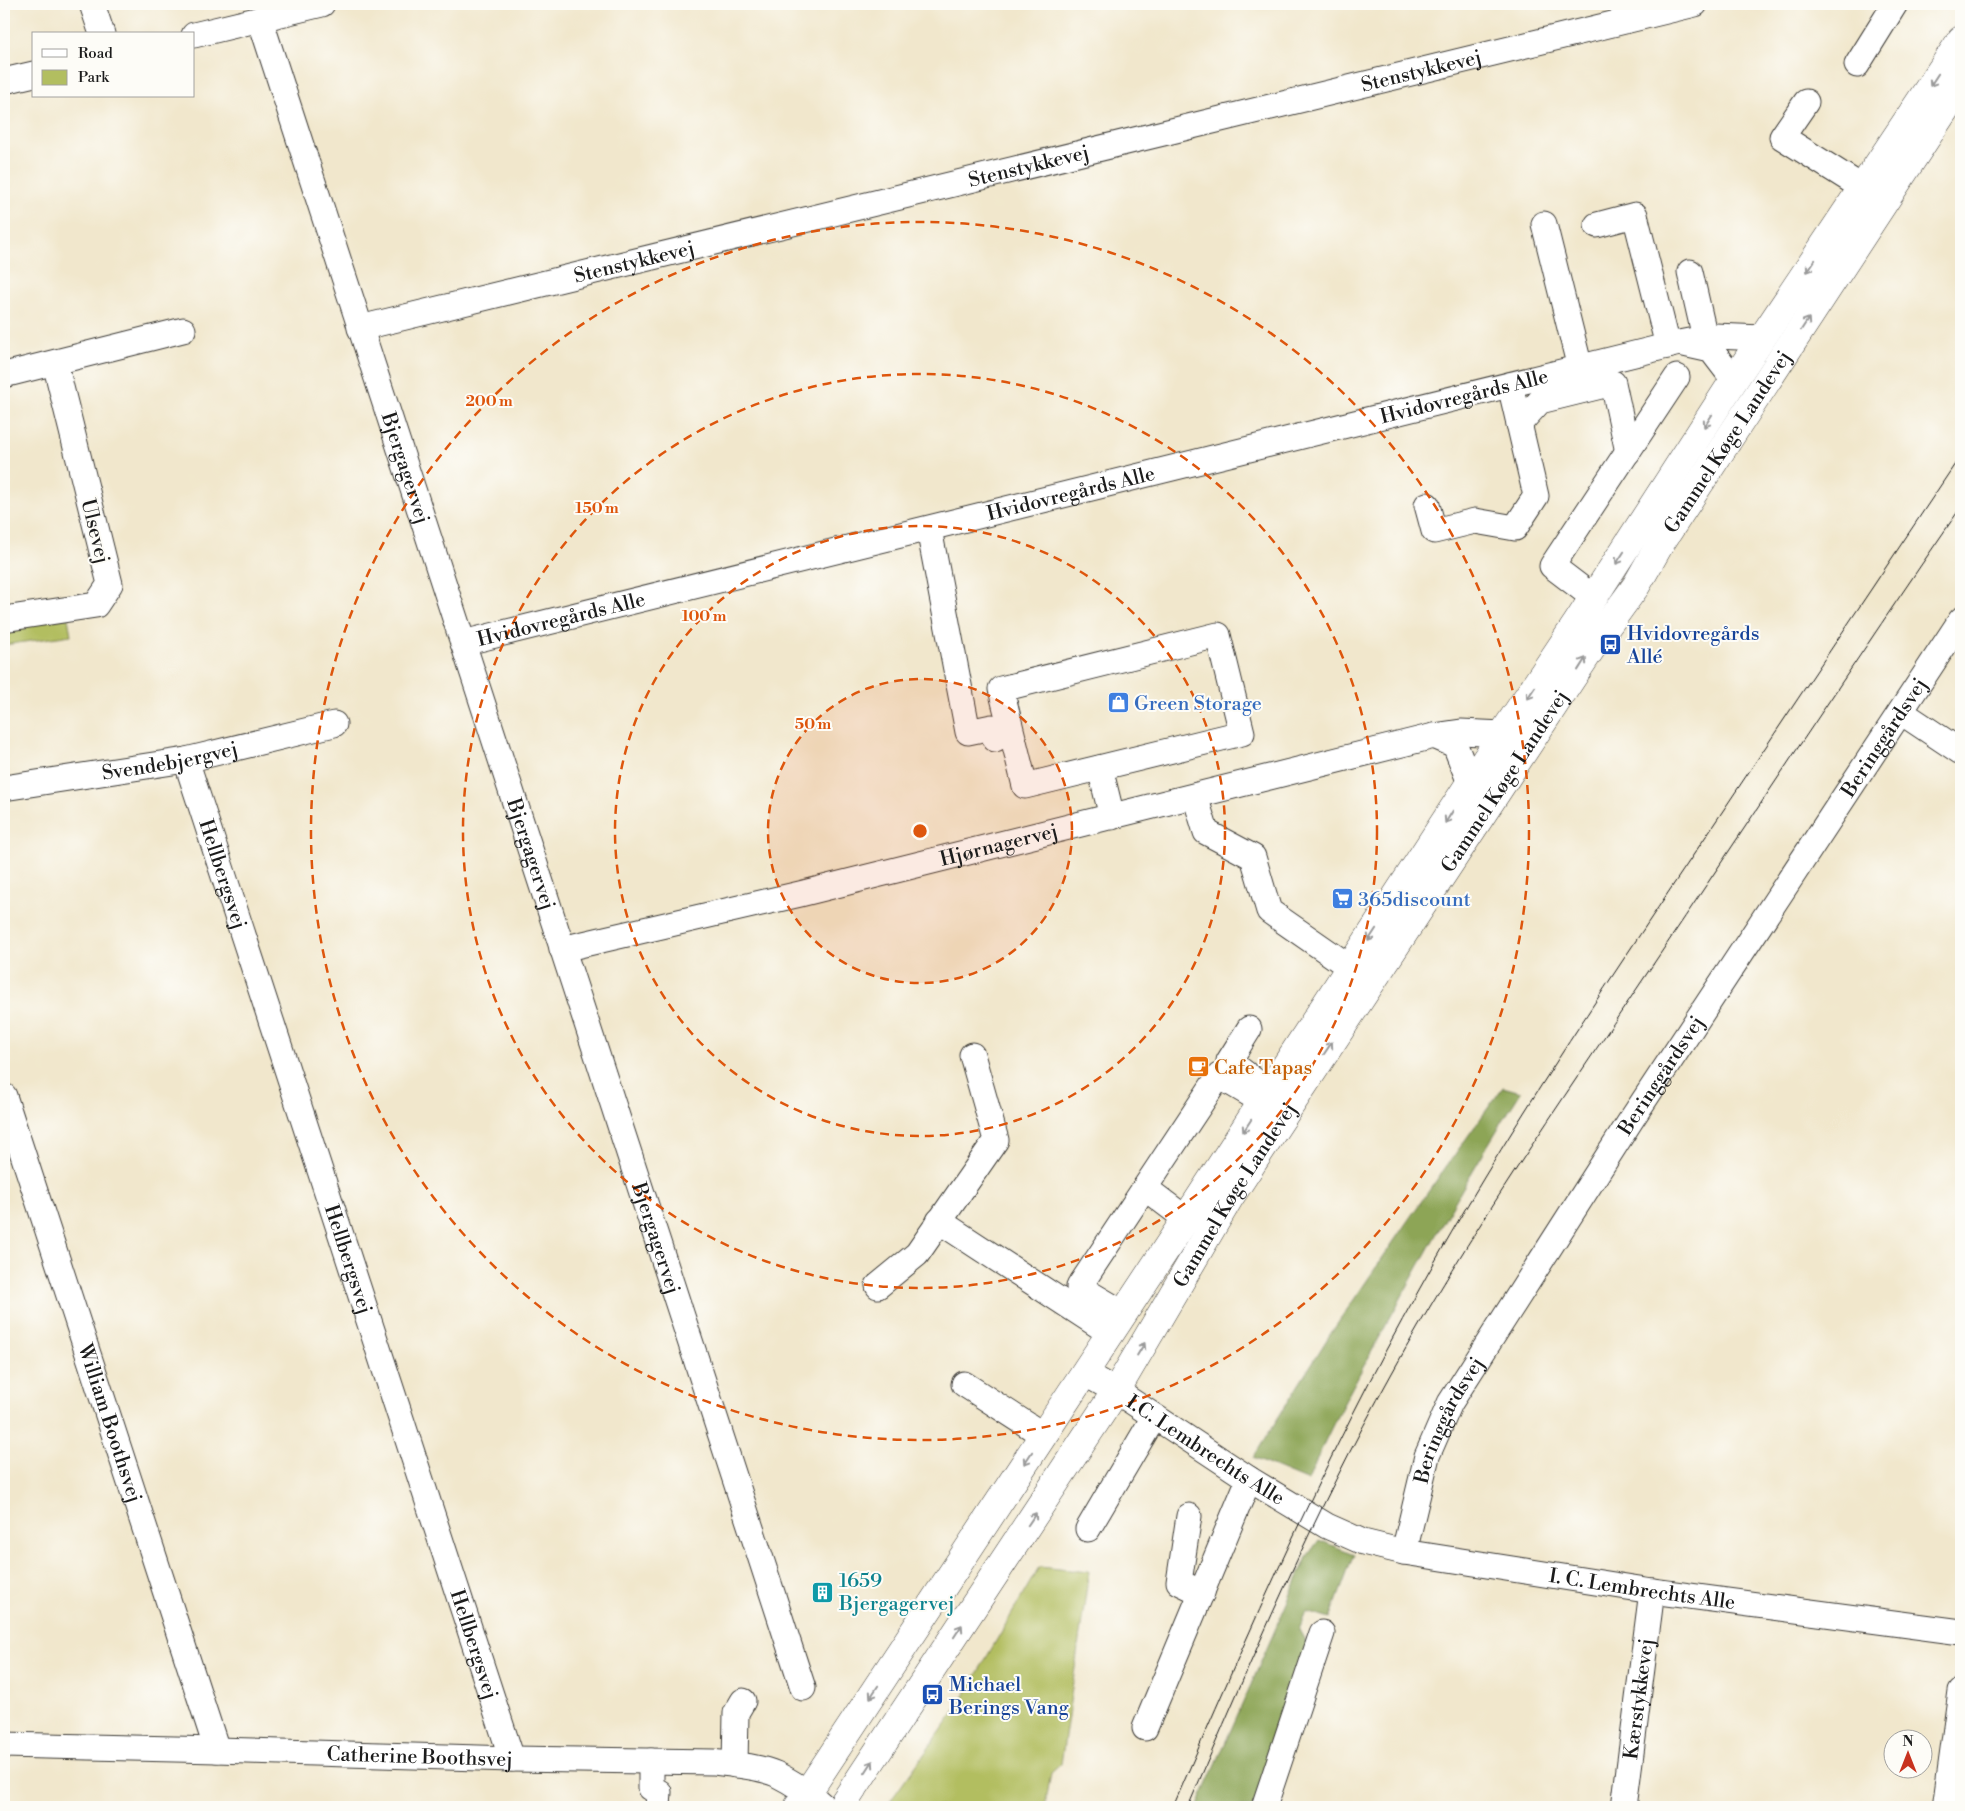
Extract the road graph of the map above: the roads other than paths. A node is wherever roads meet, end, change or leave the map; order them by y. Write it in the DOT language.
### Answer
graph roads {
  1 [pos="92,4"];
  2 [pos="322,4"];
  3 [pos="1695,4"];
  4 [pos="1895,4"];
  5 [pos="260,19"];
  6 [pos="101,32"];
  7 [pos="195,35"];
  8 [pos="1961,40"];
  9 [pos="1857,65"];
  10 [pos="32,74"];
  11 [pos="4,81"];
  12 [pos="1961,85"];
  13 [pos="1806,102"];
  14 [pos="1864,188"];
  15 [pos="1544,224"];
  16 [pos="1597,225"];
  17 [pos="1690,272"];
  18 [pos="360,328"];
  19 [pos="182,330"];
  20 [pos="1705,338"];
  21 [pos="1762,338"];
  22 [pos="1673,345"];
  23 [pos="55,362"];
  24 [pos="1580,368"];
  25 [pos="4,375"];
  26 [pos="1677,377"];
  27 [pos="1734,380"];
  28 [pos="1510,385"];
  29 [pos="1519,424"];
  30 [pos="1628,452"];
  31 [pos="1427,505"];
  32 [pos="930,529"];
  33 [pos="1594,598"];
  34 [pos="4,619"];
  35 [pos="1961,620"];
  36 [pos="463,643"];
  37 [pos="1901,712"];
  38 [pos="334,724"];
  39 [pos="1503,734"];
  40 [pos="1434,736"];
  41 [pos="996,739"];
  42 [pos="1961,752"];
  43 [pos="186,760"];
  44 [pos="1100,768"];
  45 [pos="1470,783"];
  46 [pos="4,788"];
  47 [pos="1195,796"];
  48 [pos="1112,817"];
  49 [pos="562,949"];
  50 [pos="1350,968"];
  51 [pos="1249,1029"];
  52 [pos="972,1055"];
  53 [pos="4,1096"];
  54 [pos="1266,1097"];
  55 [pos="1144,1188"];
  56 [pos="1186,1218"];
  57 [pos="940,1221"];
  58 [pos="878,1286"];
  59 [pos="1117,1323"];
  60 [pos="1084,1373"];
  61 [pos="964,1384"];
  62 [pos="1116,1392"];
  63 [pos="1154,1416"];
  64 [pos="1043,1435"];
  65 [pos="1249,1479"];
  66 [pos="1189,1516"];
  67 [pos="1327,1526"];
  68 [pos="1088,1529"];
  69 [pos="1404,1552"];
  70 [pos="1652,1591"];
  71 [pos="1202,1593"];
  72 [pos="1961,1632"];
  73 [pos="1322,1633"];
  74 [pos="803,1688"];
  75 [pos="1961,1691"];
  76 [pos="743,1701"];
  77 [pos="1144,1728"];
  78 [pos="4,1745"];
  79 [pos="217,1750"];
  80 [pos="512,1759"];
  81 [pos="651,1761"];
  82 [pos="735,1765"];
  83 [pos="810,1802"];
  84 [pos="658,1807"];
  85 [pos="841,1807"];
  86 [pos="1264,1807"];
  87 [pos="1624,1807"];
  88 [pos="1945,1807"];
  1 -- 6 [label="street"];
  2 -- 5 [label="street"];
  3 -- 18 [label="street, Stenstykkevej"];
  4 -- 9 [label="street"];
  5 -- 7 [label="street"];
  5 -- 18 [label="street, Bjergagervej"];
  8 -- 14 [label="main road, Gammel Køge Landevej, one-way"];
  10 -- 11 [label="street"];
  62 -- 12 [label="main road, Gammel Køge Landevej, one-way"];
  13 -- 14 [label="street"];
  14 -- 21 [label="main road, Gammel Køge Landevej, one-way"];
  15 -- 24 [label="street"];
  16 -- 22 [label="street"];
  17 -- 20 [label="street"];
  18 -- 36 [label="street, Bjergagervej"];
  19 -- 23 [label="street"];
  20 -- 21 [label="street, Hvidovregårds Alle"];
  20 -- 22 [label="street, Hvidovregårds Alle"];
  21 -- 27 [label="main road, Gammel Køge Landevej"];
  22 -- 24 [label="street, Hvidovregårds Alle"];
  22 -- 27 [label="street, Hvidovregårds Alle"];
  23 -- 25 [label="street"];
  23 -- 34 [label="street, Ulsevej"];
  24 -- 28 [label="street, Hvidovregårds Alle"];
  26 -- 30 [label="street"];
  27 -- 33 [label="main road, Gammel Køge Landevej, one-way"];
  28 -- 29 [label="street"];
  28 -- 32 [label="street, Hvidovregårds Alle"];
  29 -- 30 [label="street"];
  29 -- 31 [label="street"];
  30 -- 33 [label="street"];
  32 -- 36 [label="street, Hvidovregårds Alle"];
  32 -- 41 [label="street"];
  33 -- 39 [label="main road, Gammel Køge Landevej, one-way"];
  35 -- 37 [label="street, Beringgårdsvej"];
  36 -- 49 [label="street, Bjergagervej"];
  37 -- 42 [label="street"];
  37 -- 69 [label="street, Beringgårdsvej"];
  38 -- 43 [label="street, Svendebjergvej"];
  39 -- 40 [label="street, Hjørnagervej"];
  39 -- 45 [label="main road, Gammel Køge Landevej"];
  40 -- 45 [label="street"];
  40 -- 47 [label="street, Hjørnagervej"];
  43 -- 46 [label="street, Svendebjergvej"];
  43 -- 80 [label="street, Hellbergsvej"];
  44 -- 44 [label="street"];
  44 -- 48 [label="street"];
  45 -- 50 [label="main road, Gammel Køge Landevej, one-way"];
  47 -- 48 [label="street, Hjørnagervej"];
  47 -- 50 [label="street"];
  48 -- 49 [label="street, Hjørnagervej"];
  49 -- 74 [label="street, Bjergagervej"];
  50 -- 54 [label="main road, Gammel Køge Landevej"];
  51 -- 54 [label="street"];
  52 -- 57 [label="street"];
  53 -- 79 [label="street, William Boothsvej"];
  54 -- 55 [label="street"];
  54 -- 56 [label="main road, Gammel Køge Landevej, one-way"];
  55 -- 56 [label="street"];
  55 -- 59 [label="street"];
  56 -- 59 [label="main road, Gammel Køge Landevej"];
  57 -- 58 [label="street"];
  57 -- 59 [label="street"];
  59 -- 60 [label="main road, Gammel Køge Landevej"];
  60 -- 62 [label="street, I.C. Lembrechts Alle"];
  60 -- 64 [label="main road, Gammel Køge Landevej"];
  61 -- 64 [label="street"];
  62 -- 63 [label="street, I.C. Lembrechts Alle"];
  85 -- 62 [label="main road, Gammel Køge Landevej, one-way"];
  63 -- 65 [label="street, I.C. Lembrechts Alle"];
  63 -- 68 [label="street"];
  64 -- 83 [label="main road, Gammel Køge Landevej, one-way"];
  65 -- 67 [label="street, I.C. Lembrechts Alle"];
  65 -- 71 [label="street"];
  66 -- 71 [label="street"];
  67 -- 69 [label="street, I. C. Lembrechts Alle"];
  69 -- 70 [label="street, I. C. Lembrechts Alle"];
  70 -- 72 [label="street, I. C. Lembrechts Alle"];
  70 -- 87 [label="street, Kærstykkevej"];
  71 -- 77 [label="street"];
  73 -- 86 [label="street"];
  75 -- 88 [label="street"];
  76 -- 82 [label="street"];
  78 -- 79 [label="street, Catherine Boothsvej"];
  79 -- 80 [label="street, Catherine Boothsvej"];
  80 -- 81 [label="street, Catherine Boothsvej"];
  81 -- 82 [label="street, Catherine Boothsvej"];
  81 -- 84 [label="street"];
  82 -- 83 [label="street, Catherine Boothsvej"];
}
